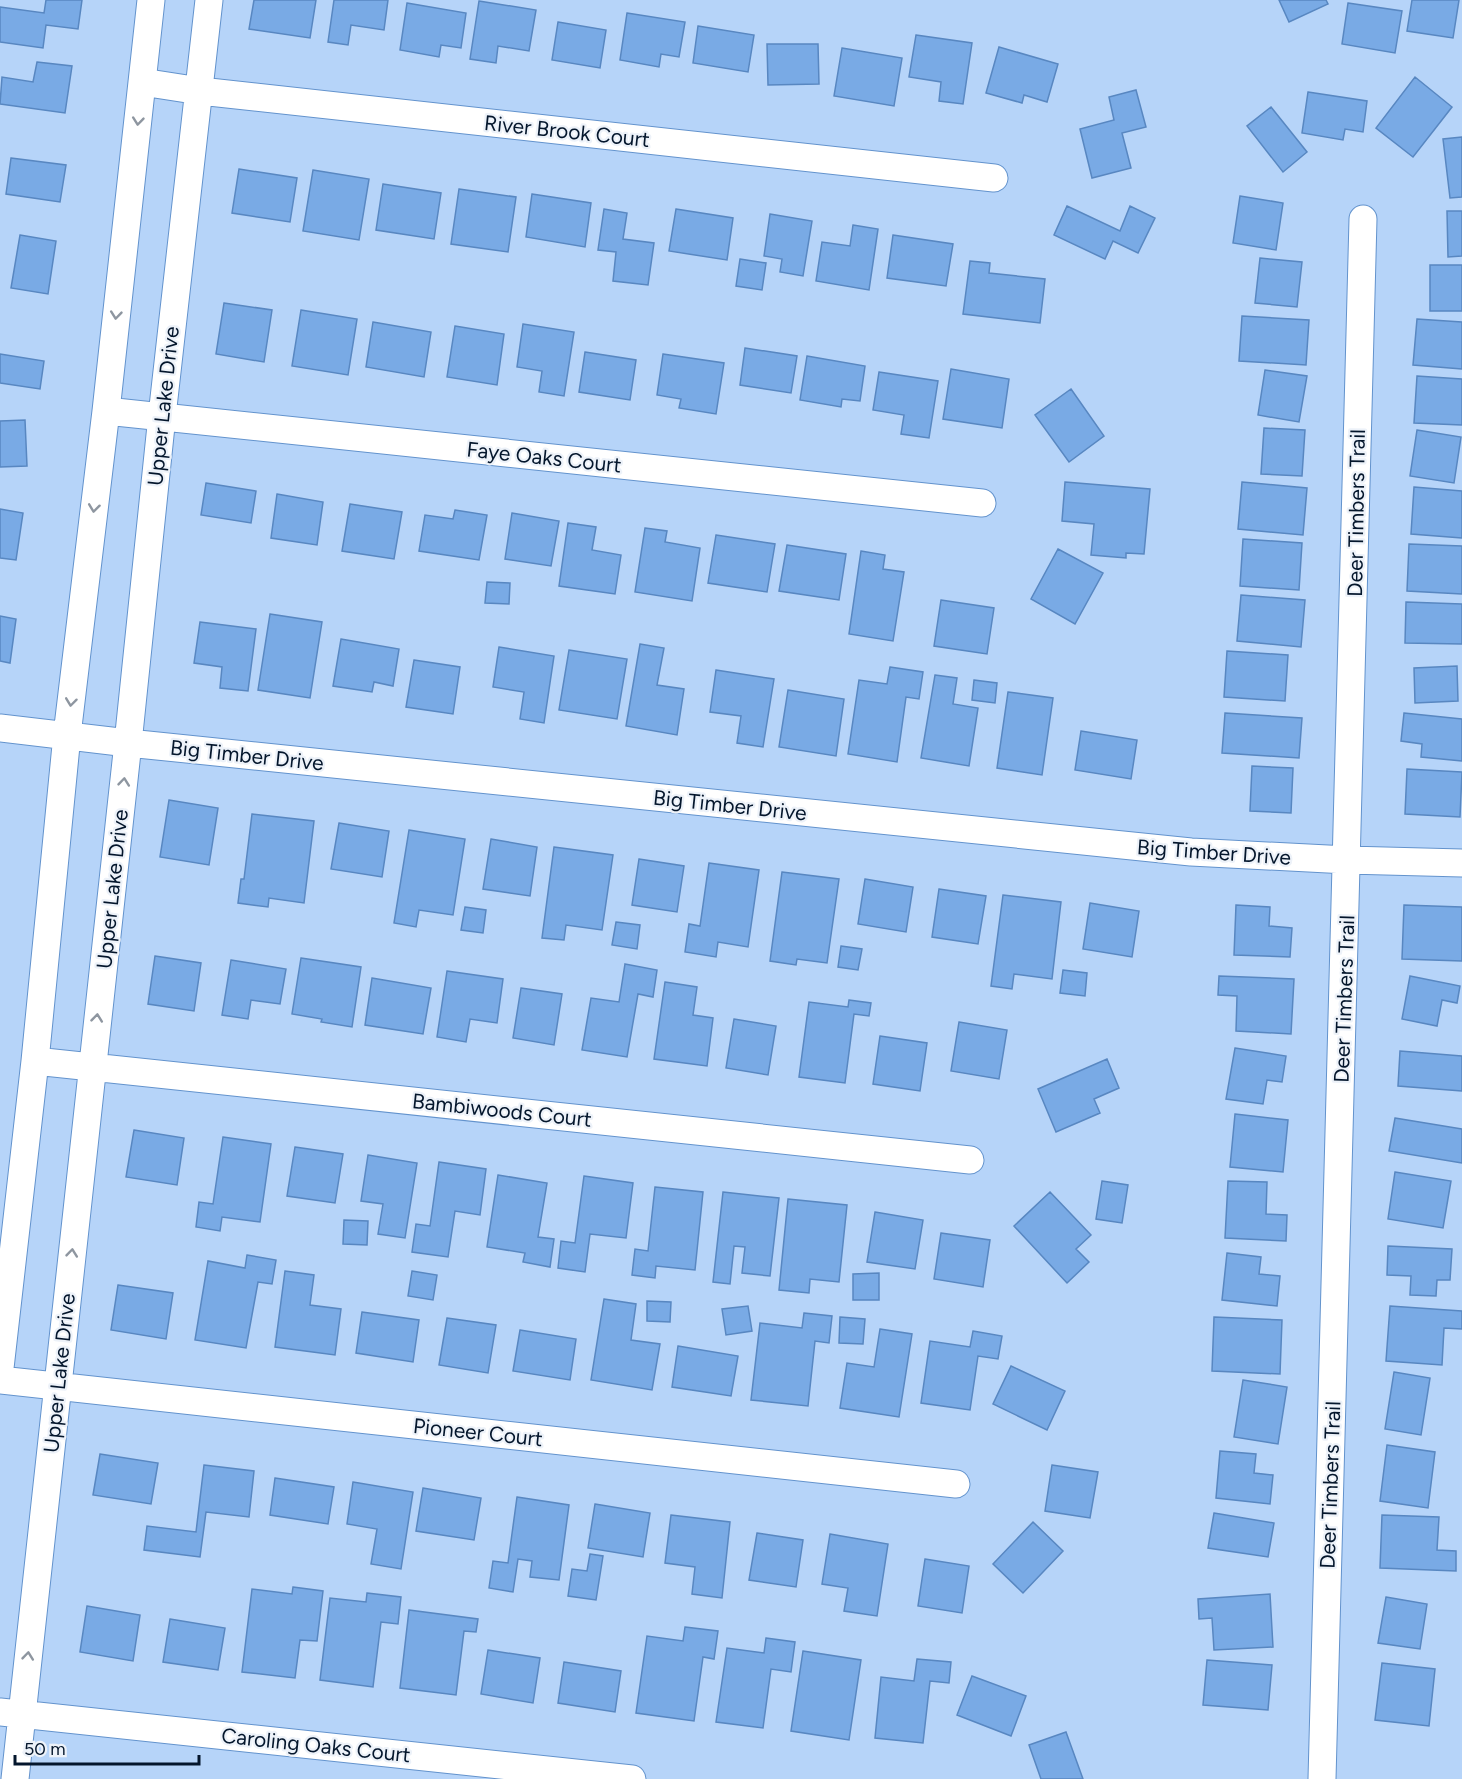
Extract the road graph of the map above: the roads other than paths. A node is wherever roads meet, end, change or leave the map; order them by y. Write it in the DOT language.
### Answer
graph roads {
  1 [pos="151,0"];
  2 [pos="209,0"];
  3 [pos="142,82"];
  4 [pos="200,91"];
  5 [pos="994,178"];
  6 [pos="1363,219"];
  7 [pos="106,411"];
  8 [pos="162,416"];
  9 [pos="982,503"];
  10 [pos="0,728"];
  11 [pos="67,735"];
  12 [pos="128,743"];
  13 [pos="1347,860"];
  14 [pos="1462,863"];
  15 [pos="35,1060"];
  16 [pos="92,1066"];
  17 [pos="970,1160"];
  18 [pos="0,1368"];
  19 [pos="0,1380"];
  20 [pos="57,1386"];
  21 [pos="956,1484"];
  22 [pos="11,1713"];
  23 [pos="15,1779"];
  24 [pos="632,1779"];
  25 [pos="1322,1779"];
  1 -- 3 [label="street"];
  2 -- 4 [label="street, Upper Lake Drive"];
  3 -- 4 [label="street, River Brook Court"];
  3 -- 7 [label="street, one-way"];
  4 -- 5 [label="street, River Brook Court"];
  4 -- 8 [label="street, Upper Lake Drive"];
  6 -- 13 [label="street, Deer Timbers Trail"];
  7 -- 8 [label="street, Faye Oaks Court"];
  7 -- 11 [label="street, one-way"];
  8 -- 9 [label="street, Faye Oaks Court"];
  8 -- 12 [label="street, Upper Lake Drive"];
  10 -- 11 [label="street, Big Timber Drive"];
  11 -- 12 [label="street, Big Timber Drive"];
  11 -- 15 [label="street"];
  12 -- 13 [label="street, Big Timber Drive"];
  16 -- 12 [label="street, Upper Lake Drive, one-way"];
  13 -- 14 [label="street, Big Timber Drive"];
  13 -- 25 [label="street, Deer Timbers Trail"];
  15 -- 16 [label="street, Bambiwoods Court"];
  15 -- 18 [label="street"];
  16 -- 17 [label="street, Bambiwoods Court"];
  20 -- 16 [label="street, Upper Lake Drive, one-way"];
  19 -- 20 [label="street, Pioneer Court"];
  20 -- 21 [label="street, Pioneer Court"];
  22 -- 20 [label="street, Upper Lake Drive, one-way"];
  22 -- 23 [label="street, Upper Lake Drive"];
  22 -- 24 [label="street, Caroling Oaks Court"];
}
